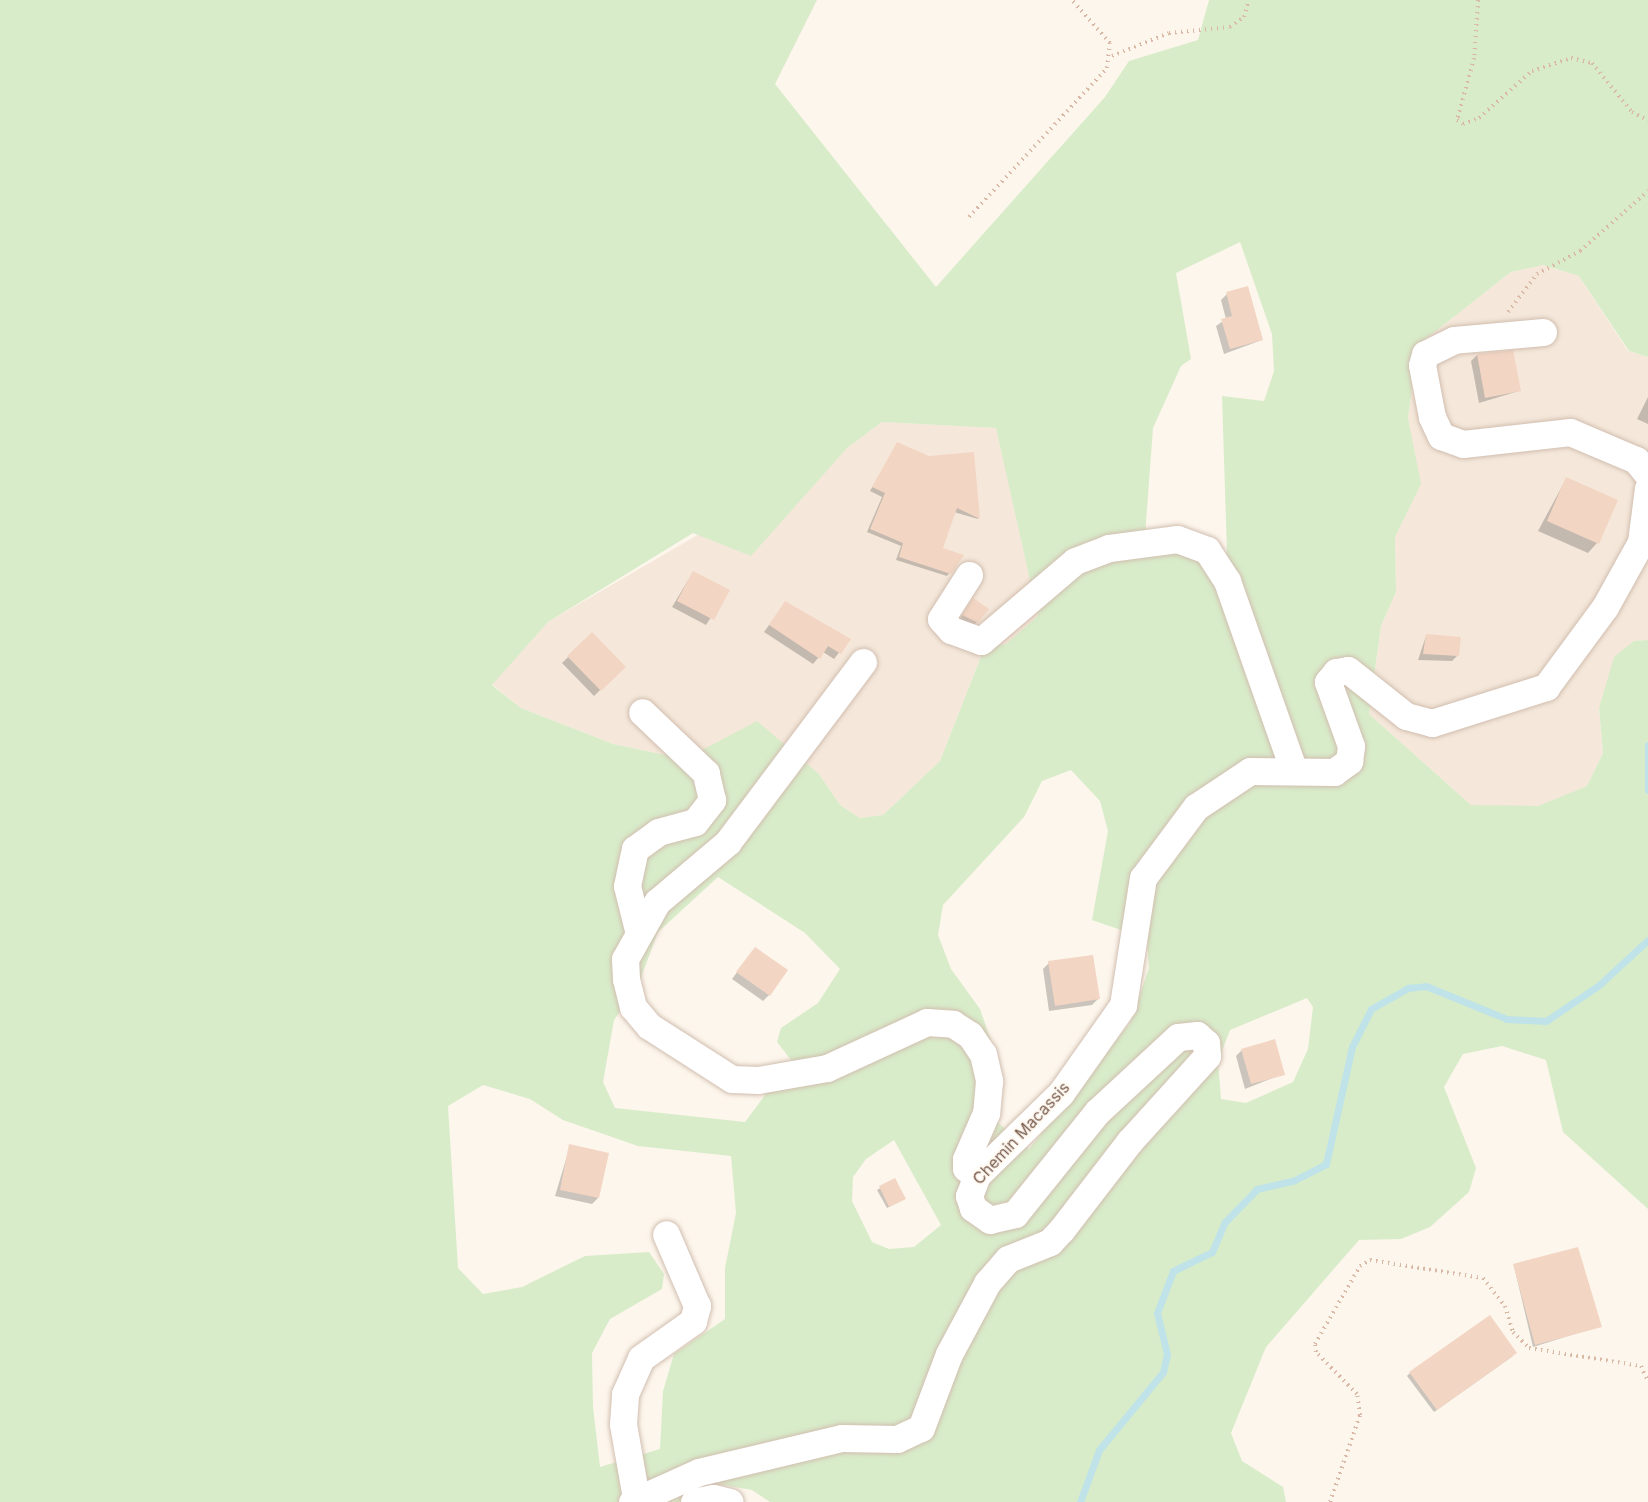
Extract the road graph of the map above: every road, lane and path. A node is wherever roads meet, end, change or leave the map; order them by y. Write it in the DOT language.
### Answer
graph roads {
  1 [pos="1072,0"];
  2 [pos="1249,0"];
  3 [pos="1478,0"];
  4 [pos="1112,57"];
  5 [pos="1648,120"];
  6 [pos="1648,191"];
  7 [pos="969,218"];
  8 [pos="1543,332"];
  9 [pos="1492,338"];
  10 [pos="1648,475"];
  11 [pos="1648,488"];
  12 [pos="969,575"];
  13 [pos="863,662"];
  14 [pos="642,712"];
  15 [pos="1294,771"];
  16 [pos="638,930"];
  17 [pos="977,1175"];
  18 [pos="666,1234"];
  19 [pos="1648,1382"];
  20 [pos="634,1500"];
  21 [pos="694,1502"];
  22 [pos="730,1502"];
  23 [pos="1330,1502"];
  1 -- 4 [label="path"];
  2 -- 4 [label="path"];
  3 -- 5 [label="path"];
  4 -- 7 [label="path"];
  6 -- 9 [label="path"];
  8 -- 9 [label="street"];
  9 -- 10 [label="street"];
  11 -- 15 [label="street, Chemin Macassis"];
  12 -- 15 [label="street"];
  13 -- 16 [label="street"];
  14 -- 16 [label="street"];
  15 -- 17 [label="street, Chemin Macassis"];
  16 -- 17 [label="street"];
  17 -- 20 [label="street, Chemin Macassis"];
  18 -- 20 [label="street"];
  19 -- 23 [label="path"];
  21 -- 22 [label="street"];
}
